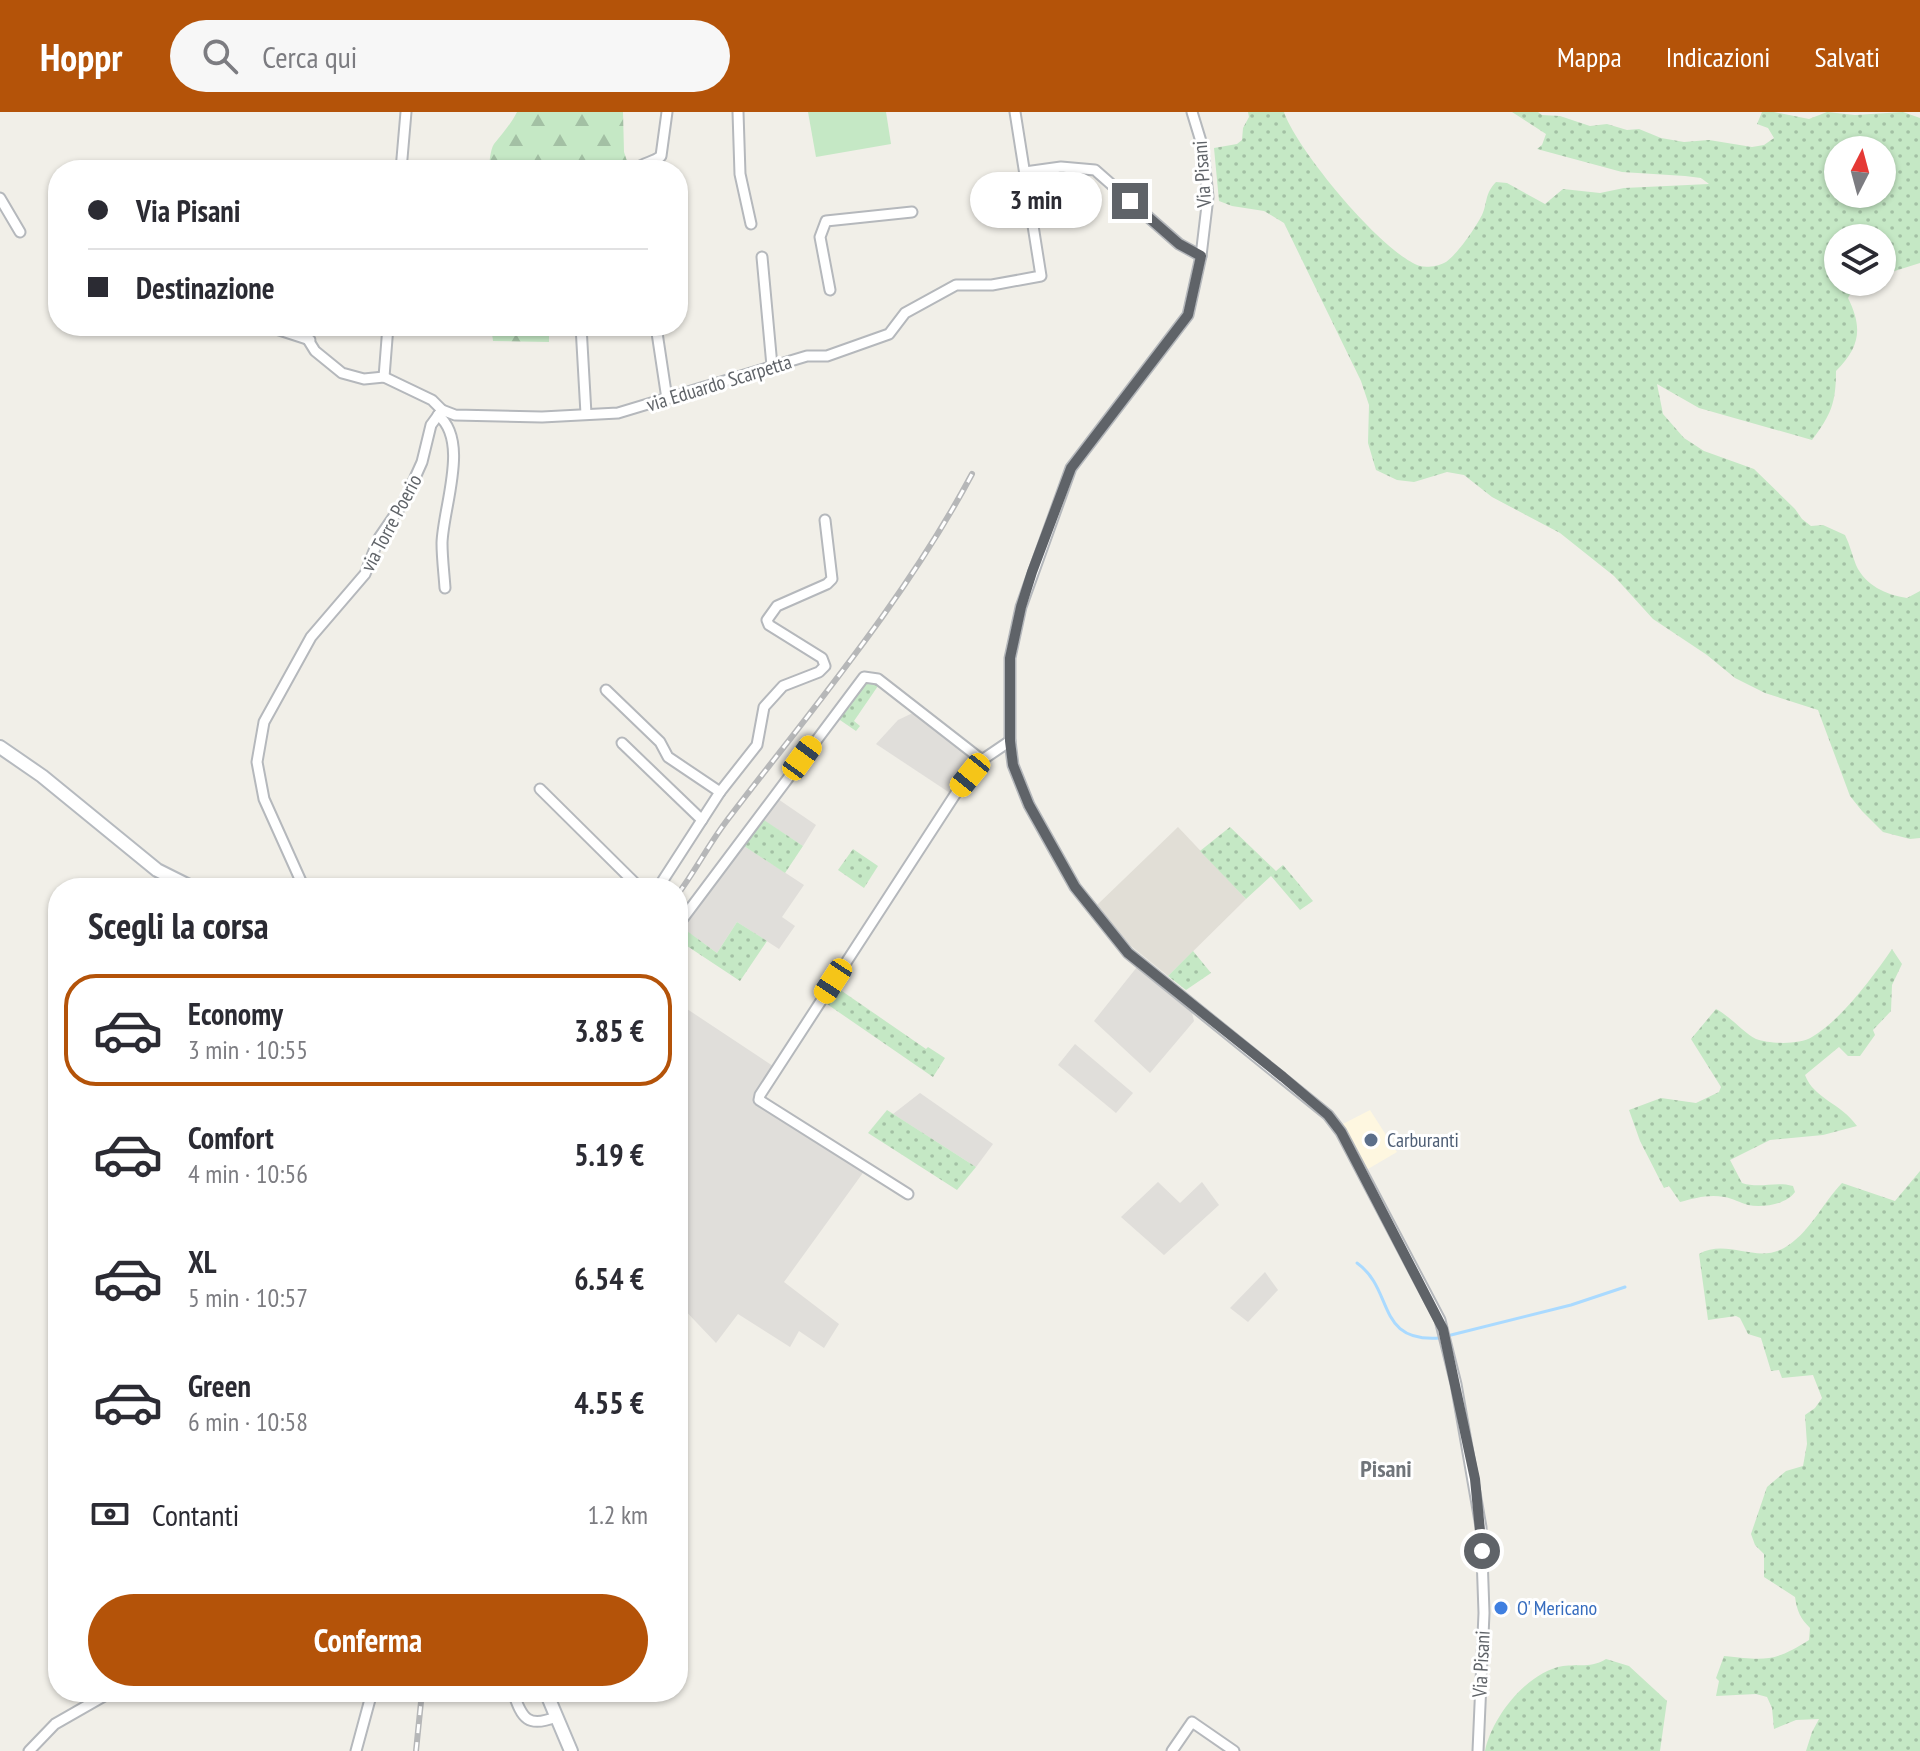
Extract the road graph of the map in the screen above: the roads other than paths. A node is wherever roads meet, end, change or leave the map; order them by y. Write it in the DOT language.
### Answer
graph roads {
  1 [pos="406,112"];
  2 [pos="667,112"];
  3 [pos="738,112"];
  4 [pos="1015,112"];
  5 [pos="1192,112"];
  6 [pos="402,160"];
  7 [pos="654,160"];
  8 [pos="1025,172"];
  9 [pos="0,198"];
  10 [pos="912,212"];
  11 [pos="751,224"];
  12 [pos="20,232"];
  13 [pos="1201,256"];
  14 [pos="762,257"];
  15 [pos="830,290"];
  16 [pos="298,336"];
  17 [pos="307,336"];
  18 [pos="387,336"];
  19 [pos="582,336"];
  20 [pos="658,336"];
  21 [pos="310,340"];
  22 [pos="772,366"];
  23 [pos="384,377"];
  24 [pos="667,399"];
  25 [pos="440,412"];
  26 [pos="586,414"];
  27 [pos="825,520"];
  28 [pos="445,588"];
  29 [pos="606,690"];
  30 [pos="1010,741"];
  31 [pos="622,743"];
  32 [pos="0,747"];
  33 [pos="982,760"];
  34 [pos="540,789"];
  35 [pos="720,792"];
  36 [pos="702,820"];
  37 [pos="173,878"];
  38 [pos="300,878"];
  39 [pos="630,878"];
  40 [pos="664,878"];
  41 [pos="688,912"];
  42 [pos="908,1194"];
  43 [pos="94,1702"];
  44 [pos="369,1702"];
  45 [pos="516,1702"];
  46 [pos="550,1702"];
  47 [pos="556,1717"];
  48 [pos="29,1751"];
  49 [pos="356,1751"];
  50 [pos="571,1751"];
  51 [pos="1172,1751"];
  52 [pos="1234,1751"];
  53 [pos="1478,1751"];
  1 -- 6 [label="street"];
  2 -- 7 [label="street"];
  3 -- 11 [label="street"];
  4 -- 8 [label="street, via Eduardo Scarpetta"];
  5 -- 13 [label="street, Via Pisani"];
  8 -- 13 [label="street"];
  8 -- 22 [label="street, via Eduardo Scarpetta"];
  9 -- 12 [label="street"];
  10 -- 15 [label="street"];
  13 -- 30 [label="street, Via Pisani"];
  14 -- 22 [label="street"];
  16 -- 21 [label="street"];
  17 -- 21 [label="street, via Eduardo Scarpetta"];
  18 -- 23 [label="street"];
  19 -- 26 [label="street"];
  20 -- 24 [label="street"];
  21 -- 23 [label="street, via Eduardo Scarpetta"];
  22 -- 24 [label="street, via Eduardo Scarpetta"];
  23 -- 25 [label="street, via Eduardo Scarpetta"];
  24 -- 26 [label="street, via Eduardo Scarpetta"];
  25 -- 26 [label="street, via Eduardo Scarpetta"];
  25 -- 28 [label="street"];
  25 -- 38 [label="street, via Torre Poerio"];
  27 -- 35 [label="street"];
  29 -- 35 [label="street"];
  30 -- 33 [label="street"];
  30 -- 53 [label="street, Via Pisani"];
  31 -- 36 [label="street"];
  32 -- 37 [label="main road"];
  33 -- 41 [label="street"];
  33 -- 42 [label="street"];
  34 -- 39 [label="street"];
  35 -- 36 [label="street"];
  36 -- 40 [label="street"];
  43 -- 48 [label="street"];
  44 -- 49 [label="street"];
  45 -- 47 [label="street"];
  46 -- 47 [label="main road"];
  47 -- 50 [label="main road"];
  51 -- 52 [label="street"];
}
